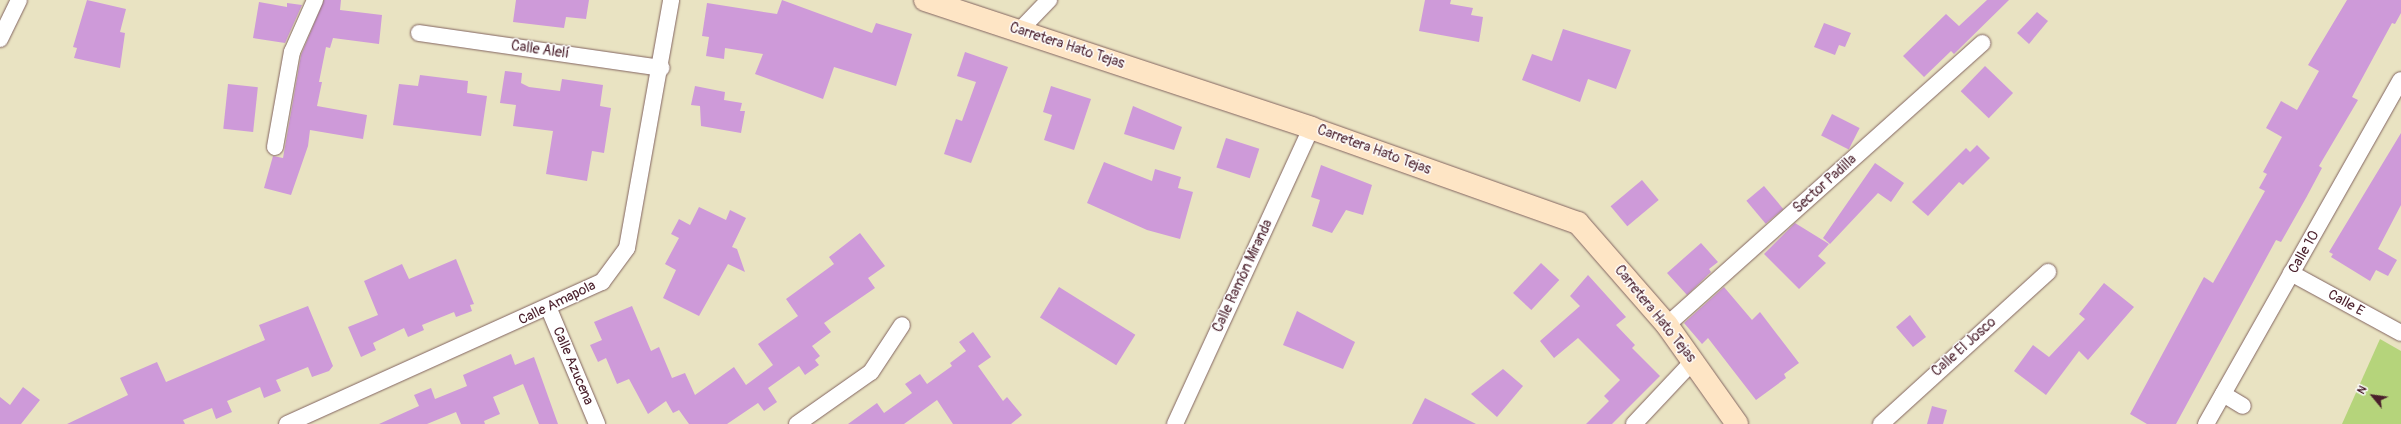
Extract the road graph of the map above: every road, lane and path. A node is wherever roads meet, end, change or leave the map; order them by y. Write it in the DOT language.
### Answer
graph roads {
  1 [pos="19,0"];
  2 [pos="315,0"];
  3 [pos="671,0"];
  4 [pos="925,0"];
  5 [pos="1049,0"];
  6 [pos="1020,30"];
  7 [pos="419,33"];
  8 [pos="0,39"];
  9 [pos="1982,43"];
  10 [pos="661,68"];
  11 [pos="2401,80"];
  12 [pos="1311,128"];
  13 [pos="275,147"];
  14 [pos="2048,272"];
  15 [pos="2291,273"];
  16 [pos="549,309"];
  17 [pos="902,325"];
  18 [pos="1667,325"];
  19 [pos="2401,333"];
  20 [pos="1694,360"];
  21 [pos="2223,394"];
  22 [pos="2244,406"];
  23 [pos="287,424"];
  24 [pos="597,424"];
  25 [pos="797,424"];
  26 [pos="1175,424"];
  27 [pos="1634,424"];
  28 [pos="1737,424"];
  29 [pos="1881,424"];
  30 [pos="2206,424"];
  1 -- 8 [label="street"];
  2 -- 13 [label="street"];
  3 -- 10 [label="street, Calle Amapola"];
  4 -- 6 [label="street, Carretera Hato Tejas"];
  5 -- 6 [label="street"];
  6 -- 12 [label="street, Carretera Hato Tejas"];
  7 -- 10 [label="street, Calle Alelí"];
  9 -- 18 [label="street, Sector Padilla"];
  10 -- 16 [label="street, Calle Amapola"];
  11 -- 15 [label="street, Calle 10"];
  12 -- 18 [label="street, Carretera Hato Tejas"];
  12 -- 26 [label="street, Calle Ramón Miranda"];
  14 -- 29 [label="street, Calle El Josco"];
  15 -- 19 [label="street, Calle E"];
  15 -- 21 [label="street, Calle 10"];
  16 -- 23 [label="street, Calle Amapola"];
  16 -- 24 [label="street, Calle Azucena"];
  17 -- 25 [label="street"];
  18 -- 20 [label="street, Carretera Hato Tejas"];
  20 -- 27 [label="street"];
  20 -- 28 [label="street, Carretera Hato Tejas"];
  21 -- 22 [label="street"];
  21 -- 30 [label="street, Calle 10"];
}
